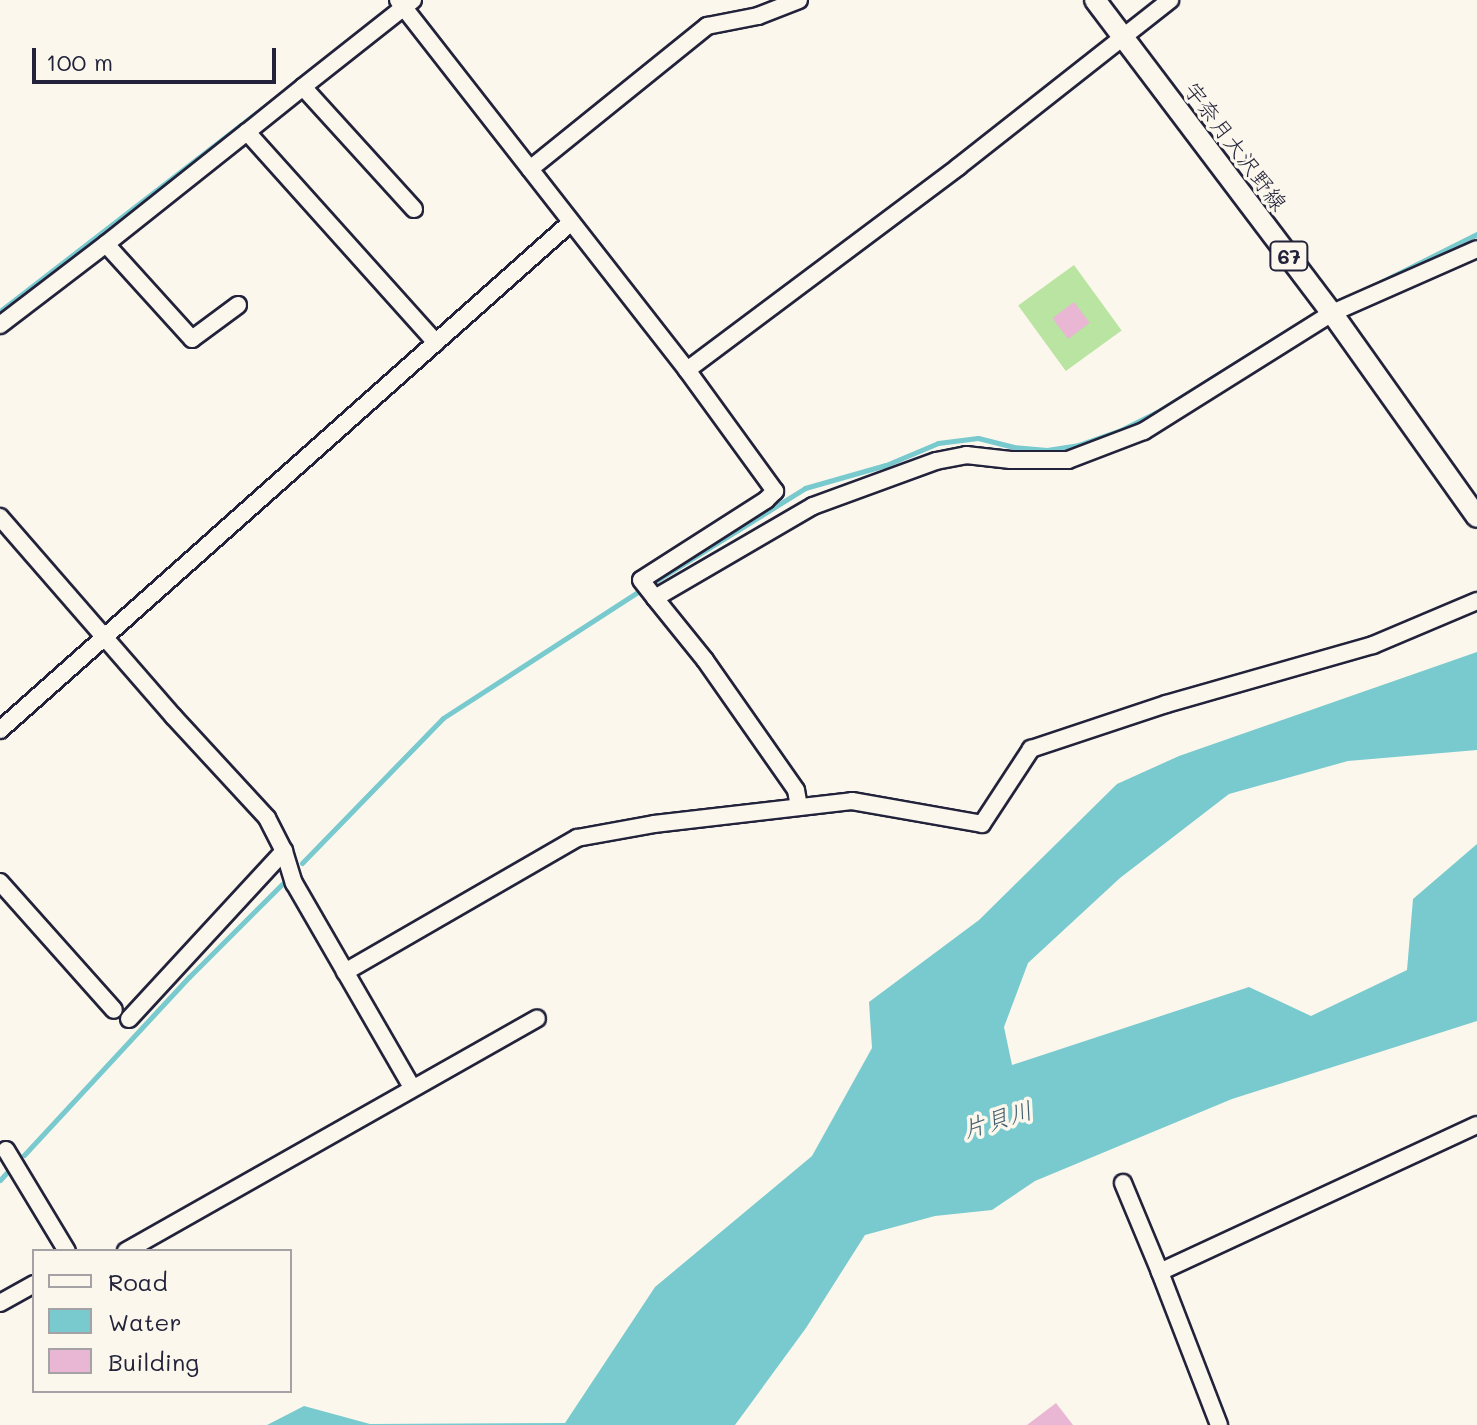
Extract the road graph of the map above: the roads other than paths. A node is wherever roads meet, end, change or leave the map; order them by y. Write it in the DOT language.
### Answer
graph roads {
  1 [pos="799,0"];
  2 [pos="1095,0"];
  3 [pos="1170,0"];
  4 [pos="405,2"];
  5 [pos="1123,36"];
  6 [pos="303,87"];
  7 [pos="247,132"];
  8 [pos="530,169"];
  9 [pos="414,209"];
  10 [pos="570,223"];
  11 [pos="106,244"];
  12 [pos="1477,249"];
  13 [pos="238,305"];
  14 [pos="1332,313"];
  15 [pos="0,325"];
  16 [pos="436,343"];
  17 [pos="687,370"];
  18 [pos="0,517"];
  19 [pos="1477,517"];
  20 [pos="655,598"];
  21 [pos="1477,601"];
  22 [pos="104,636"];
  23 [pos="0,730"];
  24 [pos="799,807"];
  25 [pos="284,851"];
  26 [pos="0,882"];
  27 [pos="345,972"];
  28 [pos="114,1010"];
  29 [pos="537,1018"];
  30 [pos="129,1019"];
  31 [pos="412,1087"];
  32 [pos="1477,1125"];
  33 [pos="6,1150"];
  34 [pos="1123,1183"];
  35 [pos="66,1249"];
  36 [pos="129,1249"];
  37 [pos="1160,1272"];
  38 [pos="32,1285"];
  39 [pos="0,1303"];
  40 [pos="1219,1425"];
  1 -- 8 [label="street"];
  2 -- 5 [label="main road, 宇奈月大沢野線 / 67"];
  3 -- 5 [label="street"];
  4 -- 6 [label="street"];
  4 -- 8 [label="street"];
  5 -- 14 [label="main road, 宇奈月大沢野線 / 67"];
  5 -- 17 [label="street"];
  6 -- 7 [label="street"];
  6 -- 9 [label="street"];
  7 -- 11 [label="street"];
  7 -- 16 [label="street"];
  8 -- 10 [label="street"];
  10 -- 16 [label="street"];
  10 -- 17 [label="street"];
  11 -- 13 [label="street"];
  11 -- 15 [label="street"];
  12 -- 14 [label="street"];
  14 -- 19 [label="main road, 宇奈月大沢野線 / 67"];
  14 -- 20 [label="street"];
  16 -- 22 [label="street"];
  17 -- 20 [label="street"];
  18 -- 22 [label="street"];
  20 -- 24 [label="street"];
  21 -- 24 [label="street"];
  22 -- 23 [label="street"];
  22 -- 25 [label="street"];
  24 -- 27 [label="street"];
  25 -- 27 [label="street"];
  25 -- 30 [label="street"];
  26 -- 28 [label="street"];
  27 -- 31 [label="street"];
  29 -- 31 [label="street"];
  31 -- 36 [label="street"];
  32 -- 37 [label="street"];
  33 -- 35 [label="street"];
  34 -- 37 [label="street"];
  37 -- 40 [label="street"];
  38 -- 39 [label="street"];
}
